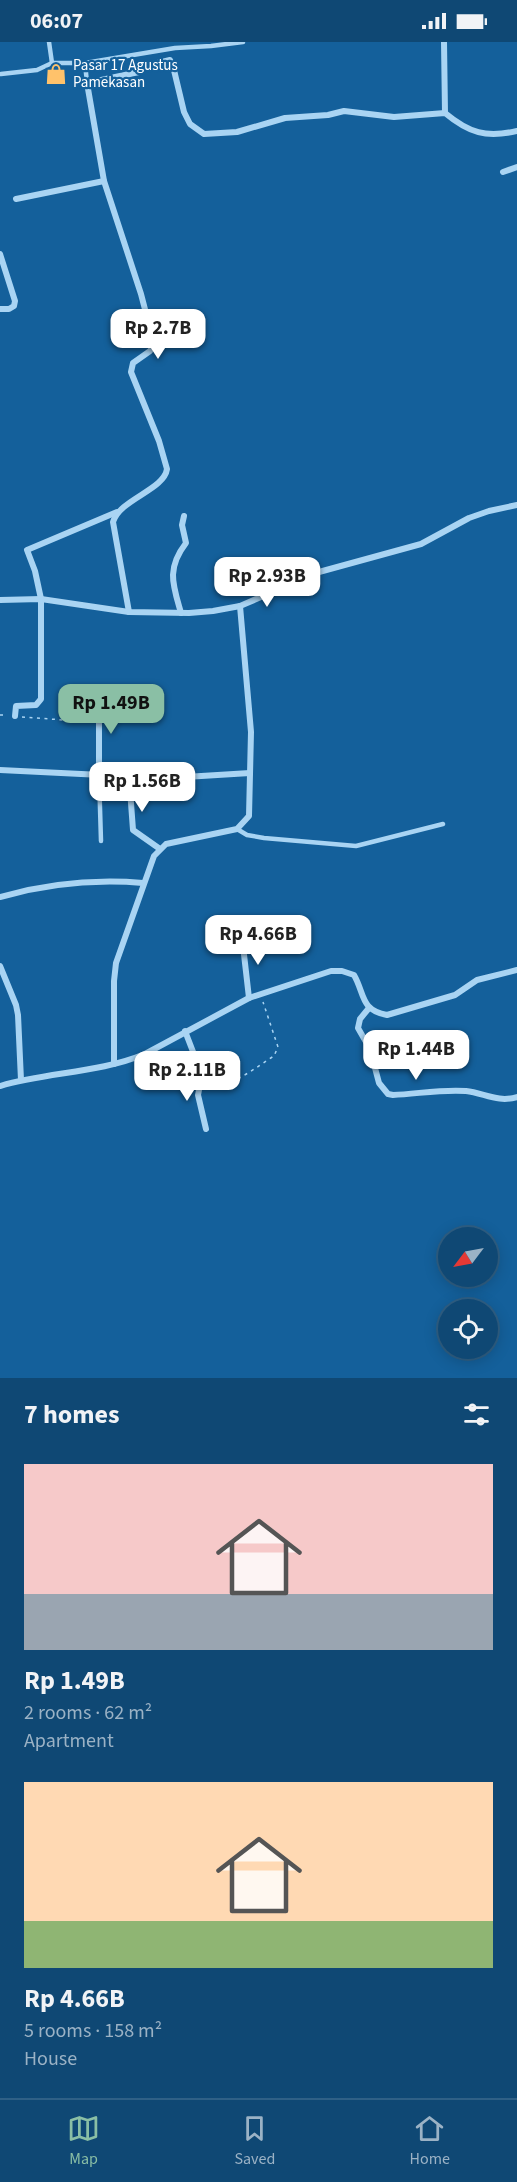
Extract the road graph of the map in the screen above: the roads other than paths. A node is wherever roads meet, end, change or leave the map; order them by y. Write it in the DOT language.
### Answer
graph roads {
  1 [pos="50,42"];
  2 [pos="243,42"];
  3 [pos="444,42"];
  4 [pos="51,63"];
  5 [pos="85,63"];
  6 [pos="0,74"];
  7 [pos="87,83"];
  8 [pos="445,113"];
  9 [pos="517,131"];
  10 [pos="517,167"];
  11 [pos="503,172"];
  12 [pos="104,181"];
  13 [pos="16,199"];
  14 [pos="0,254"];
  15 [pos="0,309"];
  16 [pos="517,505"];
  17 [pos="117,512"];
  18 [pos="184,516"];
  19 [pos="41,599"];
  20 [pos="0,600"];
  21 [pos="240,606"];
  22 [pos="129,612"];
  23 [pos="181,613"];
  24 [pos="99,695"];
  25 [pos="15,716"];
  26 [pos="0,770"];
  27 [pos="250,773"];
  28 [pos="99,775"];
  29 [pos="129,776"];
  30 [pos="443,824"];
  31 [pos="237,829"];
  32 [pos="101,841"];
  33 [pos="160,849"];
  34 [pos="143,883"];
  35 [pos="0,897"];
  36 [pos="242,937"];
  37 [pos="0,966"];
  38 [pos="517,970"];
  39 [pos="249,998"];
  40 [pos="369,1008"];
  41 [pos="185,1031"];
  42 [pos="114,1064"];
  43 [pos="21,1080"];
  44 [pos="0,1086"];
  45 [pos="517,1097"];
  46 [pos="206,1129"];
  1 -- 4 [label="lane"];
  2 -- 5 [label="lane"];
  3 -- 8 [label="street"];
  4 -- 5 [label="lane"];
  4 -- 6 [label="lane"];
  5 -- 7 [label="lane"];
  7 -- 8 [label="street"];
  7 -- 12 [label="street"];
  8 -- 9 [label="street"];
  10 -- 11 [label="street"];
  12 -- 13 [label="street"];
  12 -- 17 [label="street"];
  14 -- 15 [label="street"];
  16 -- 21 [label="street"];
  17 -- 19 [label="street"];
  17 -- 22 [label="street"];
  18 -- 23 [label="street"];
  19 -- 20 [label="street"];
  19 -- 22 [label="street"];
  19 -- 25 [label="street"];
  21 -- 23 [label="street"];
  21 -- 27 [label="street"];
  22 -- 23 [label="street"];
  24 -- 28 [label="street"];
  26 -- 28 [label="street"];
  27 -- 29 [label="street"];
  27 -- 31 [label="street"];
  28 -- 29 [label="street"];
  28 -- 32 [label="lane"];
  29 -- 33 [label="street"];
  30 -- 31 [label="lane"];
  31 -- 33 [label="street"];
  33 -- 34 [label="street"];
  34 -- 35 [label="street"];
  34 -- 42 [label="street"];
  36 -- 39 [label="street"];
  37 -- 43 [label="street"];
  38 -- 40 [label="street"];
  39 -- 40 [label="street"];
  39 -- 41 [label="street"];
  40 -- 45 [label="street"];
  41 -- 42 [label="street"];
  41 -- 46 [label="street"];
  42 -- 43 [label="street"];
  43 -- 44 [label="street"];
}
